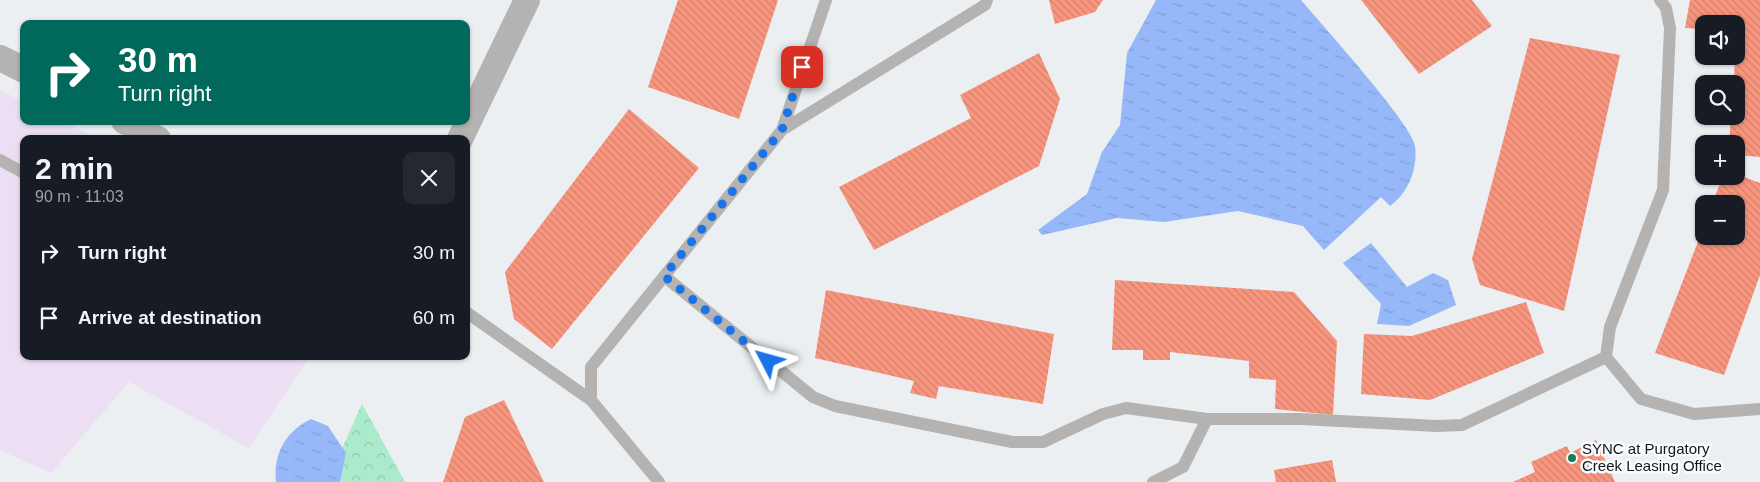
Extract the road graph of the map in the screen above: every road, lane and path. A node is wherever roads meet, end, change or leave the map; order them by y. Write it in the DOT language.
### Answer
graph roads {
  1 [pos="527,0"];
  2 [pos="826,0"];
  3 [pos="987,0"];
  4 [pos="1660,0"];
  5 [pos="0,58"];
  6 [pos="20,68"];
  7 [pos="470,118"];
  8 [pos="132,125"];
  9 [pos="782,130"];
  10 [pos="150,135"];
  11 [pos="0,160"];
  12 [pos="20,171"];
  13 [pos="664,276"];
  14 [pos="470,315"];
  15 [pos="1606,357"];
  16 [pos="591,400"];
  17 [pos="1760,409"];
  18 [pos="1207,419"];
  19 [pos="659,482"];
  20 [pos="1153,482"];
  1 -- 7 [label="street"];
  2 -- 9 [label="lane"];
  3 -- 9 [label="lane"];
  4 -- 15 [label="lane"];
  5 -- 6 [label="street"];
  8 -- 10 [label="street"];
  9 -- 13 [label="lane"];
  11 -- 12 [label="lane"];
  13 -- 16 [label="lane"];
  13 -- 18 [label="lane"];
  14 -- 16 [label="lane"];
  15 -- 17 [label="lane"];
  15 -- 18 [label="lane"];
  16 -- 19 [label="lane"];
  18 -- 20 [label="lane"];
}
